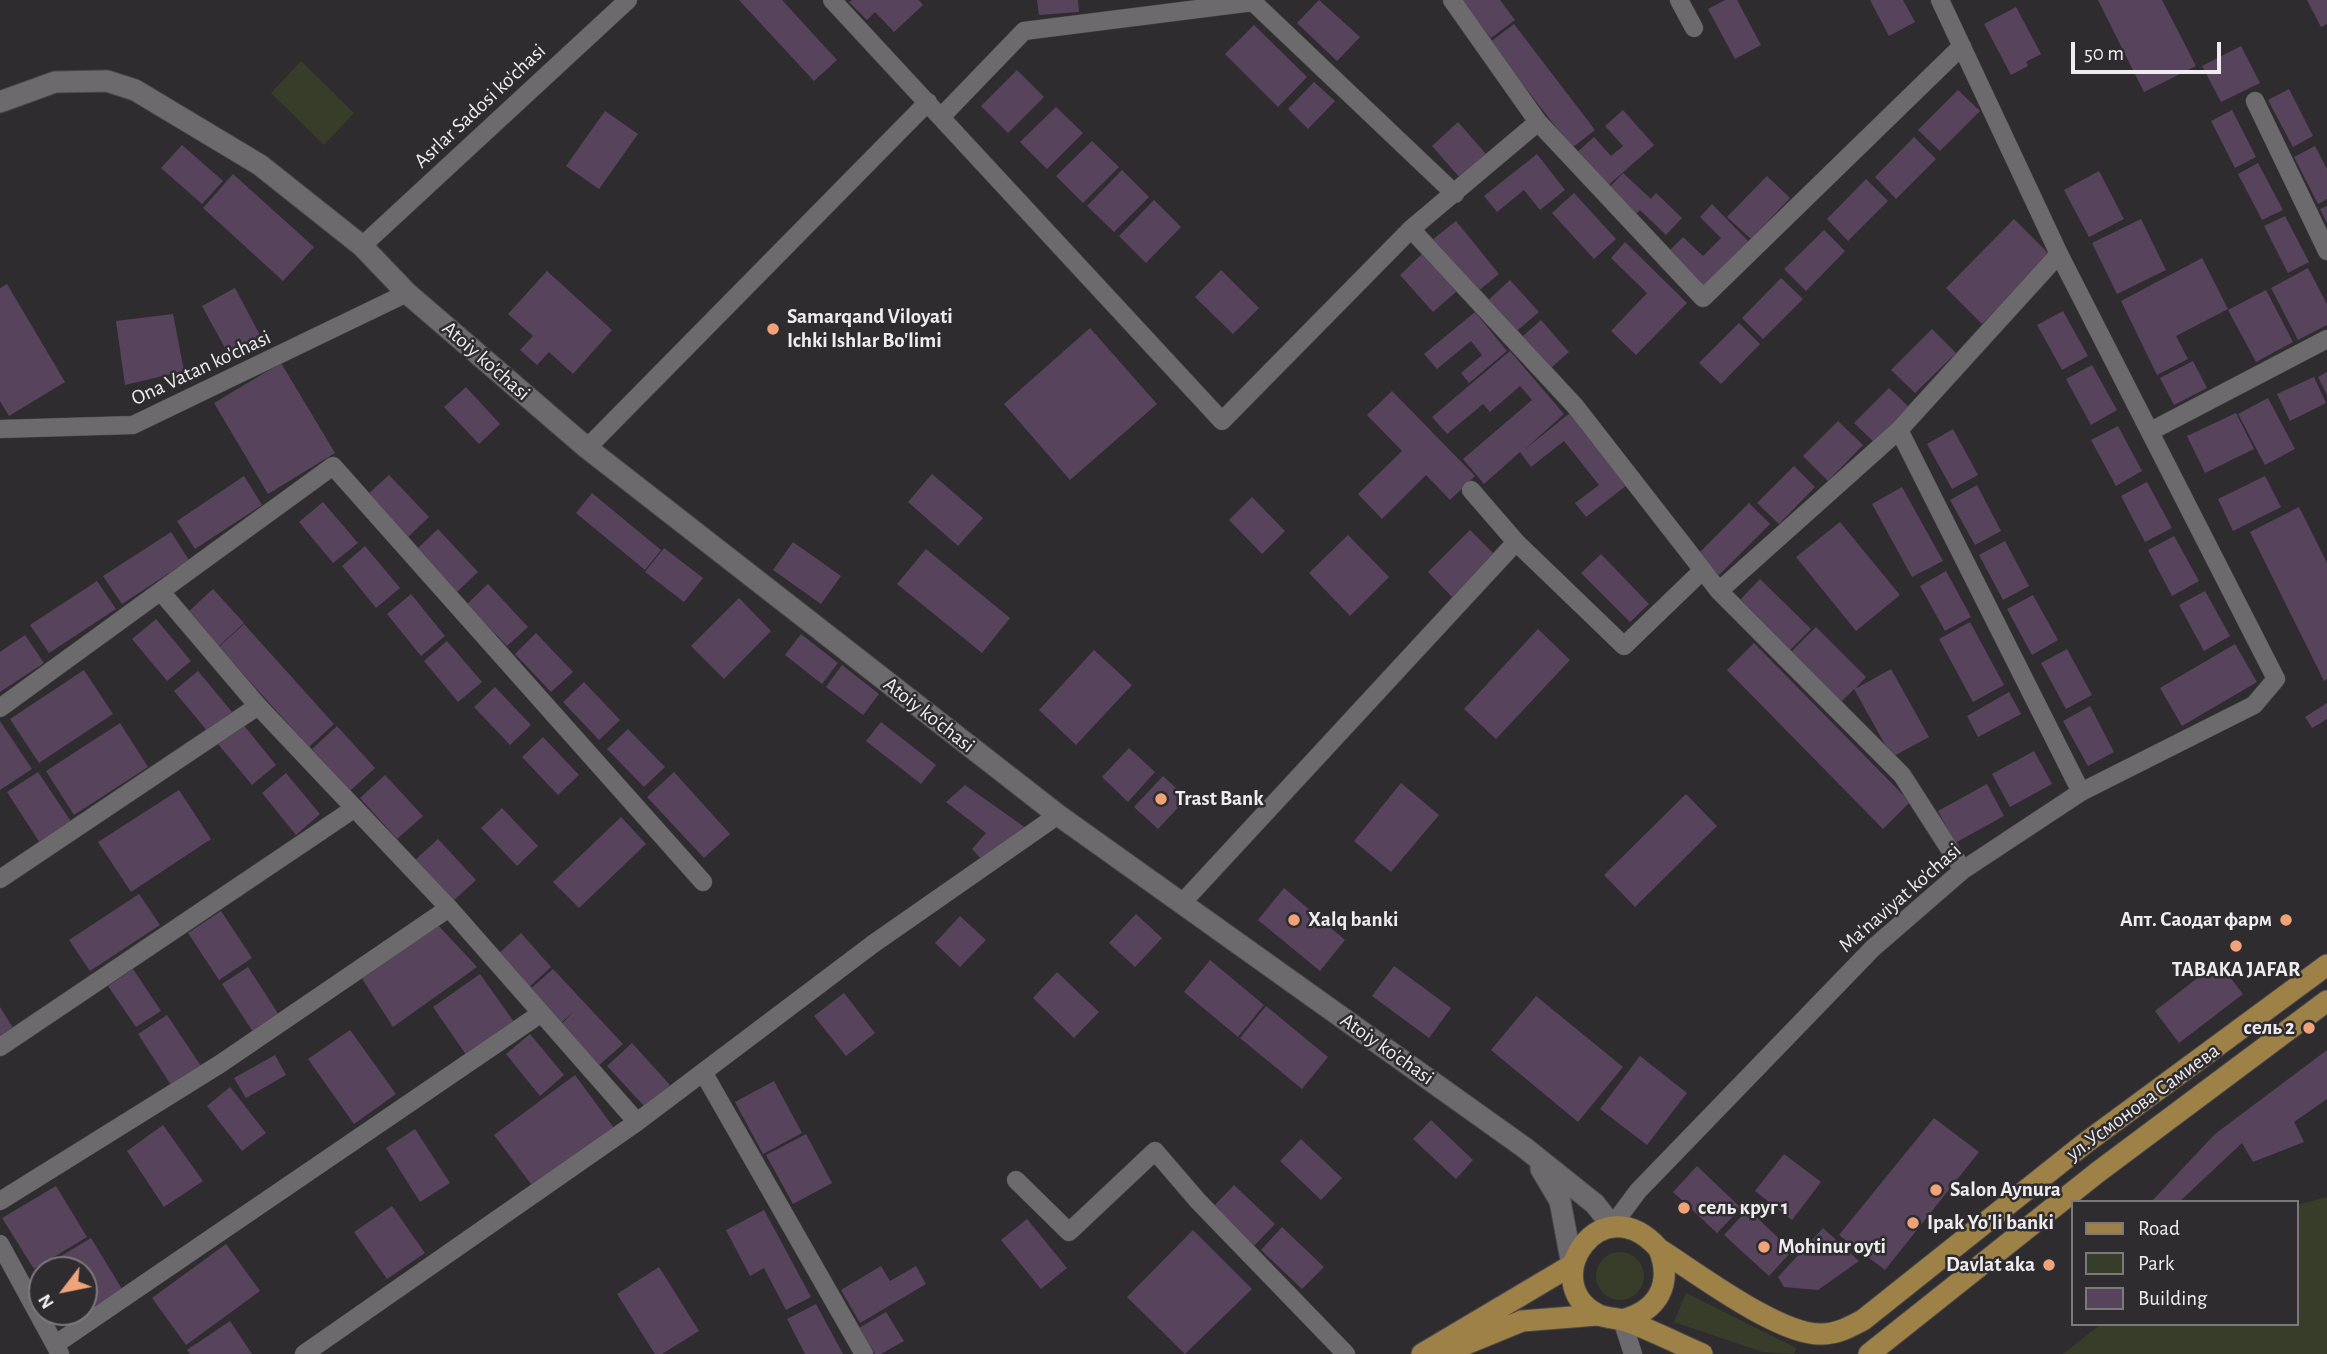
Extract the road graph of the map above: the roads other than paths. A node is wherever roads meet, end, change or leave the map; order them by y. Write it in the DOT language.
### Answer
graph roads {
  1 [pos="628,0"];
  2 [pos="832,0"];
  3 [pos="1452,0"];
  4 [pos="1679,0"];
  5 [pos="1940,0"];
  6 [pos="1694,28"];
  7 [pos="1962,46"];
  8 [pos="2255,101"];
  9 [pos="0,102"];
  10 [pos="928,102"];
  11 [pos="942,117"];
  12 [pos="1538,122"];
  13 [pos="1455,194"];
  14 [pos="1411,229"];
  15 [pos="362,246"];
  16 [pos="2327,251"];
  17 [pos="2059,254"];
  18 [pos="407,293"];
  19 [pos="2327,339"];
  20 [pos="0,429"];
  21 [pos="1899,430"];
  22 [pos="2151,431"];
  23 [pos="587,448"];
  24 [pos="1471,490"];
  25 [pos="1516,542"];
  26 [pos="1703,570"];
  27 [pos="1719,591"];
  28 [pos="162,593"];
  29 [pos="258,706"];
  30 [pos="0,708"];
  31 [pos="2081,792"];
  32 [pos="355,808"];
  33 [pos="1058,815"];
  34 [pos="1964,870"];
  35 [pos="0,879"];
  36 [pos="704,883"];
  37 [pos="1182,903"];
  38 [pos="449,908"];
  39 [pos="2327,965"];
  40 [pos="2327,1000"];
  41 [pos="540,1014"];
  42 [pos="0,1047"];
  43 [pos="704,1072"];
  44 [pos="637,1122"];
  45 [pos="1525,1148"];
  46 [pos="1017,1180"];
  47 [pos="0,1201"];
  48 [pos="1612,1226"];
  49 [pos="0,1244"];
  50 [pos="1659,1249"];
  51 [pos="1573,1265"];
  52 [pos="1597,1315"];
  53 [pos="1622,1320"];
  54 [pos="58,1349"];
  55 [pos="304,1354"];
  56 [pos="864,1354"];
  57 [pos="1346,1354"];
  58 [pos="1422,1354"];
  59 [pos="1442,1354"];
  60 [pos="1633,1354"];
  61 [pos="1702,1354"];
  62 [pos="1869,1354"];
  1 -- 15 [label="street, Asrlar Sadosi ko'chasi"];
  2 -- 10 [label="street"];
  3 -- 12 [label="street"];
  4 -- 6 [label="street"];
  5 -- 7 [label="street"];
  7 -- 12 [label="street"];
  7 -- 17 [label="street"];
  8 -- 16 [label="street"];
  9 -- 15 [label="street, Atoiy ko'chasi"];
  10 -- 11 [label="street"];
  10 -- 23 [label="street"];
  11 -- 13 [label="street"];
  11 -- 14 [label="street"];
  12 -- 13 [label="street"];
  13 -- 14 [label="street"];
  14 -- 26 [label="street"];
  15 -- 18 [label="street, Atoiy ko'chasi"];
  17 -- 21 [label="street"];
  17 -- 22 [label="street"];
  18 -- 20 [label="street, Ona Vatan ko'chasi"];
  18 -- 23 [label="street, Atoiy ko'chasi"];
  19 -- 22 [label="street"];
  21 -- 27 [label="street"];
  21 -- 31 [label="street"];
  22 -- 31 [label="street, Ma'naviyat ko'chasi"];
  23 -- 33 [label="street, Atoiy ko'chasi"];
  24 -- 25 [label="street"];
  25 -- 26 [label="street"];
  25 -- 37 [label="street"];
  26 -- 27 [label="street"];
  27 -- 34 [label="street"];
  28 -- 29 [label="street"];
  28 -- 30 [label="street"];
  28 -- 36 [label="street"];
  29 -- 32 [label="street"];
  29 -- 35 [label="street"];
  31 -- 34 [label="street, Ma'naviyat ko'chasi"];
  32 -- 38 [label="street"];
  32 -- 42 [label="street"];
  33 -- 37 [label="street, Atoiy ko'chasi"];
  33 -- 43 [label="street"];
  34 -- 48 [label="street, Ma'naviyat ko'chasi"];
  37 -- 45 [label="street, Atoiy ko'chasi"];
  38 -- 41 [label="street"];
  38 -- 47 [label="street"];
  39 -- 50 [label="main road, ул.Усмонова Самиева"];
  40 -- 62 [label="main road"];
  41 -- 44 [label="street"];
  41 -- 54 [label="street"];
  43 -- 44 [label="street"];
  43 -- 56 [label="street"];
  44 -- 55 [label="street"];
  45 -- 48 [label="street, Atoiy ko'chasi"];
  45 -- 51 [label="street, Atoiy ko'chasi"];
  46 -- 57 [label="street"];
  48 -- 50 [label="main road"];
  48 -- 51 [label="main road"];
  49 -- 54 [label="street"];
  50 -- 53 [label="main road"];
  51 -- 52 [label="main road"];
  51 -- 58 [label="main road"];
  52 -- 53 [label="main road"];
  52 -- 59 [label="main road"];
  53 -- 60 [label="street"];
  53 -- 61 [label="main road"];
}
